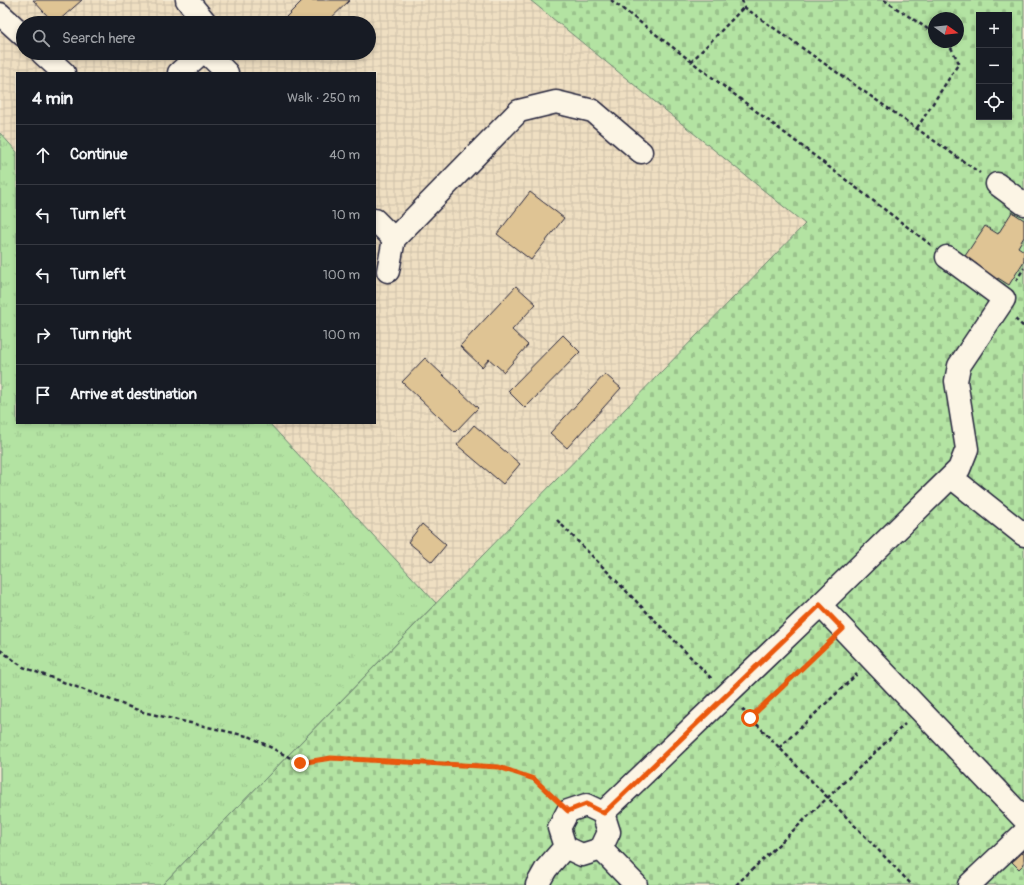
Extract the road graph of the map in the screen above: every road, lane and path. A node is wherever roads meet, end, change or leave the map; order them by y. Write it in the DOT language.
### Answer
graph roads {
  1 [pos="187,0"];
  2 [pos="611,0"];
  3 [pos="742,0"];
  4 [pos="884,0"];
  5 [pos="744,7"];
  6 [pos="0,14"];
  7 [pos="200,16"];
  8 [pos="16,29"];
  9 [pos="928,29"];
  10 [pos="951,48"];
  11 [pos="50,60"];
  12 [pos="193,60"];
  13 [pos="213,60"];
  14 [pos="691,62"];
  15 [pos="63,72"];
  16 [pos="180,72"];
  17 [pos="226,72"];
  18 [pos="917,128"];
  19 [pos="641,152"];
  20 [pos="997,184"];
  21 [pos="1024,204"];
  22 [pos="376,221"];
  23 [pos="394,239"];
  24 [pos="947,257"];
  25 [pos="388,271"];
  26 [pos="951,477"];
  27 [pos="1024,535"];
  28 [pos="820,605"];
  29 [pos="843,629"];
  30 [pos="0,650"];
  31 [pos="872,660"];
  32 [pos="920,710"];
  33 [pos="750,718"];
  34 [pos="779,748"];
  35 [pos="568,811"];
  36 [pos="604,813"];
  37 [pos="1024,819"];
  38 [pos="1024,833"];
  39 [pos="565,847"];
  40 [pos="601,849"];
  41 [pos="537,885"];
  42 [pos="636,885"];
  43 [pos="736,885"];
  44 [pos="969,885"];
  1 -- 7 [label="lane"];
  2 -- 14 [label="path"];
  3 -- 5 [label="path"];
  4 -- 9 [label="path"];
  5 -- 14 [label="path"];
  5 -- 18 [label="path"];
  6 -- 8 [label="lane"];
  10 -- 18 [label="path"];
  11 -- 15 [label="lane"];
  12 -- 16 [label="lane"];
  13 -- 17 [label="lane"];
  14 -- 24 [label="path"];
  18 -- 20 [label="path"];
  19 -- 23 [label="lane"];
  20 -- 21 [label="lane"];
  22 -- 23 [label="lane"];
  23 -- 25 [label="lane"];
  24 -- 26 [label="lane"];
  26 -- 27 [label="lane"];
  26 -- 28 [label="lane"];
  28 -- 29 [label="lane"];
  28 -- 36 [label="lane"];
  29 -- 31 [label="lane"];
  29 -- 33 [label="path"];
  30 -- 35 [label="path"];
  31 -- 32 [label="lane"];
  31 -- 34 [label="path"];
  32 -- 37 [label="lane"];
  32 -- 43 [label="path"];
  35 -- 36 [label="lane"];
  35 -- 39 [label="lane"];
  36 -- 40 [label="lane"];
  38 -- 44 [label="lane"];
  39 -- 40 [label="lane"];
  39 -- 41 [label="lane"];
  40 -- 42 [label="lane"];
}
